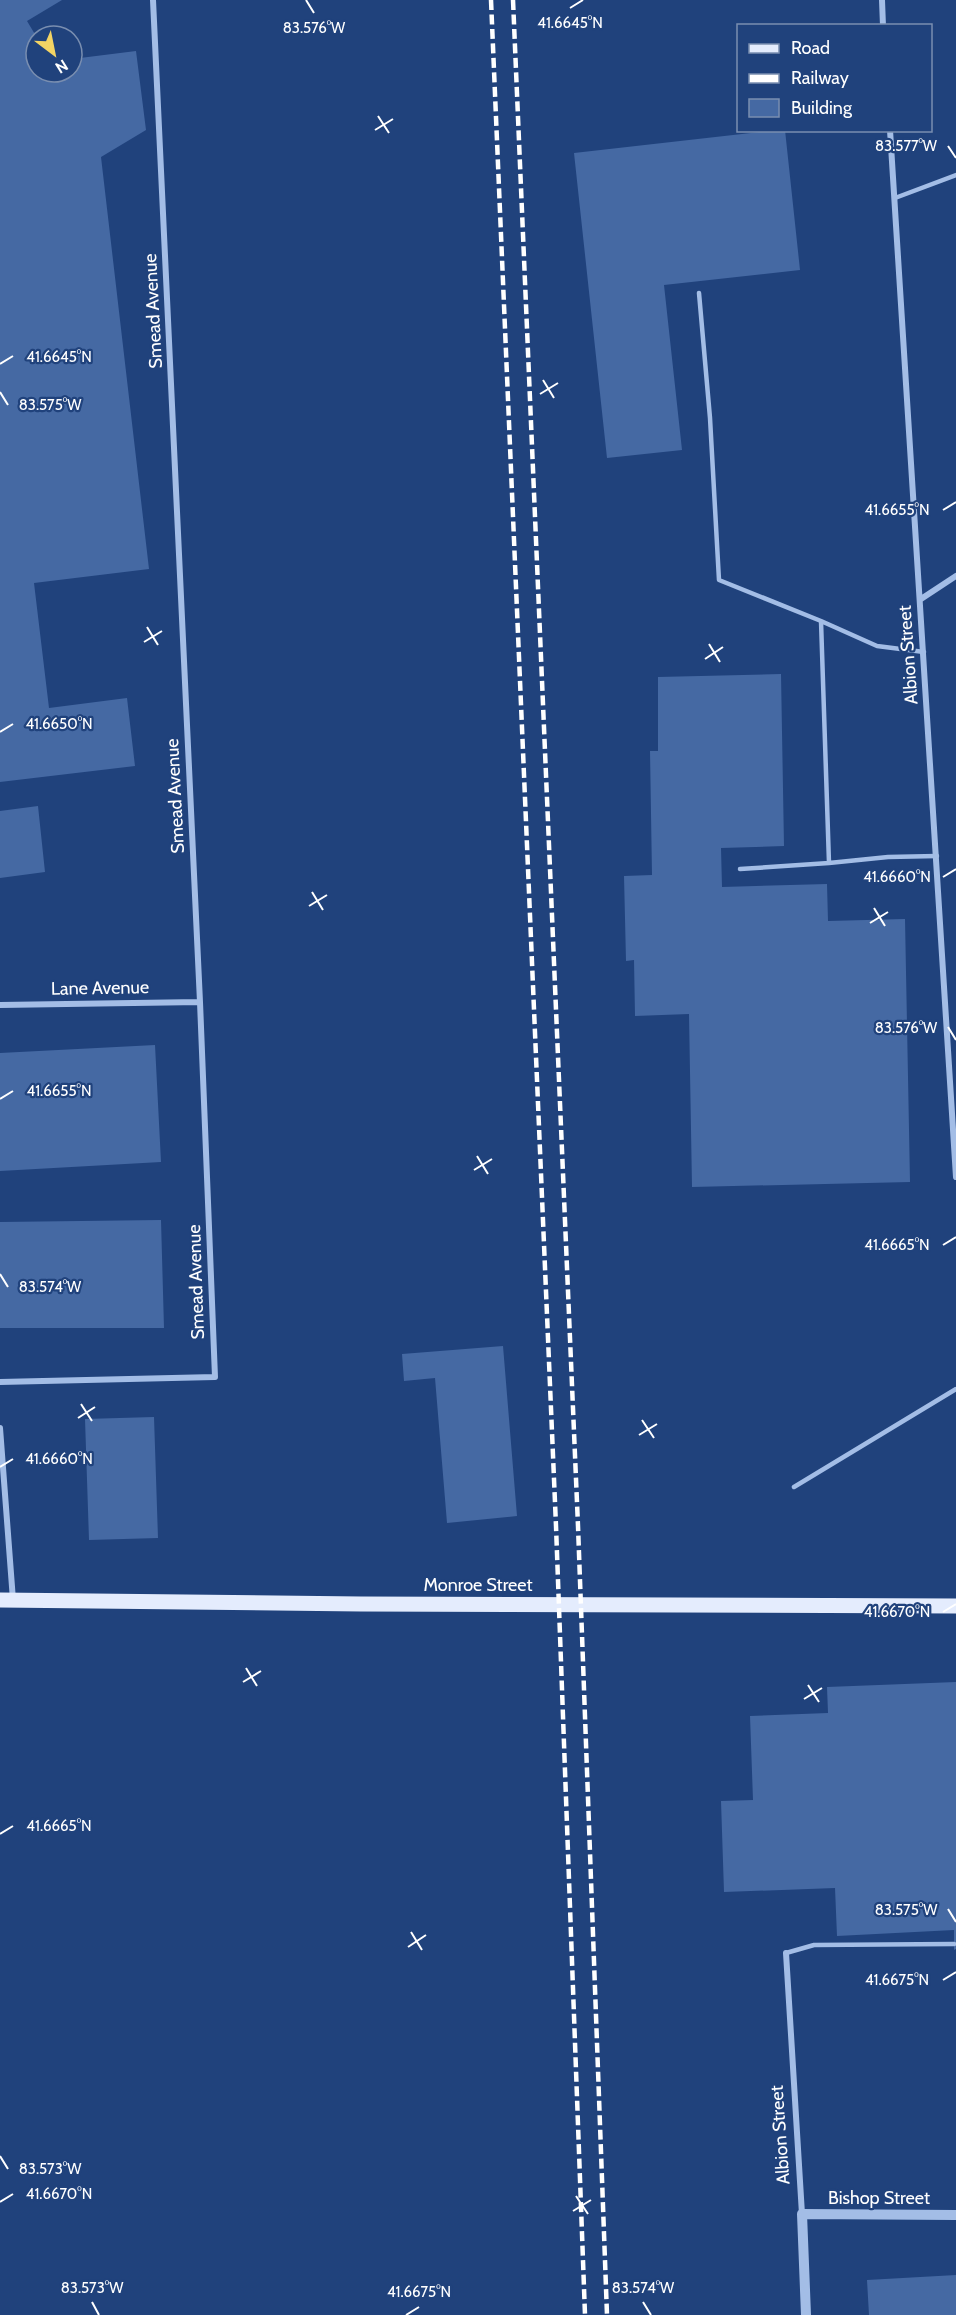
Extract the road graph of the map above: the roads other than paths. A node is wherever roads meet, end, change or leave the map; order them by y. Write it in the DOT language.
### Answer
graph roads {
  1 [pos="153,0"];
  2 [pos="882,0"];
  3 [pos="883,24"];
  4 [pos="890,132"];
  5 [pos="956,175"];
  6 [pos="895,198"];
  7 [pos="699,293"];
  8 [pos="956,576"];
  9 [pos="921,599"];
  10 [pos="821,621"];
  11 [pos="924,652"];
  12 [pos="937,856"];
  13 [pos="829,863"];
  14 [pos="740,869"];
  15 [pos="200,1002"];
  16 [pos="0,1005"];
  17 [pos="956,1177"];
  18 [pos="0,1382"];
  19 [pos="956,1389"];
  20 [pos="0,1428"];
  21 [pos="794,1487"];
  22 [pos="7,1600"];
  23 [pos="956,1606"];
  24 [pos="954,1944"];
  25 [pos="786,1953"];
  26 [pos="802,2214"];
  27 [pos="956,2215"];
  28 [pos="806,2315"];
  1 -- 15 [label="street, Smead Avenue"];
  2 -- 3 [label="street"];
  4 -- 6 [label="street, Albion Street"];
  5 -- 6 [label="lane"];
  6 -- 9 [label="street, Albion Street"];
  7 -- 10 [label="lane"];
  8 -- 9 [label="street"];
  9 -- 11 [label="street, Albion Street"];
  10 -- 11 [label="lane"];
  10 -- 13 [label="lane"];
  11 -- 12 [label="street, Albion Street"];
  12 -- 13 [label="lane"];
  12 -- 17 [label="street, Albion Street"];
  13 -- 14 [label="lane"];
  15 -- 16 [label="street, Lane Avenue"];
  15 -- 18 [label="street, Smead Avenue"];
  19 -- 21 [label="lane"];
  20 -- 22 [label="street"];
  22 -- 23 [label="main road, Monroe Street"];
  24 -- 25 [label="lane"];
  25 -- 26 [label="street, Albion Street"];
  26 -- 27 [label="street, Bishop Street"];
  26 -- 28 [label="street, Albion Street"];
}
